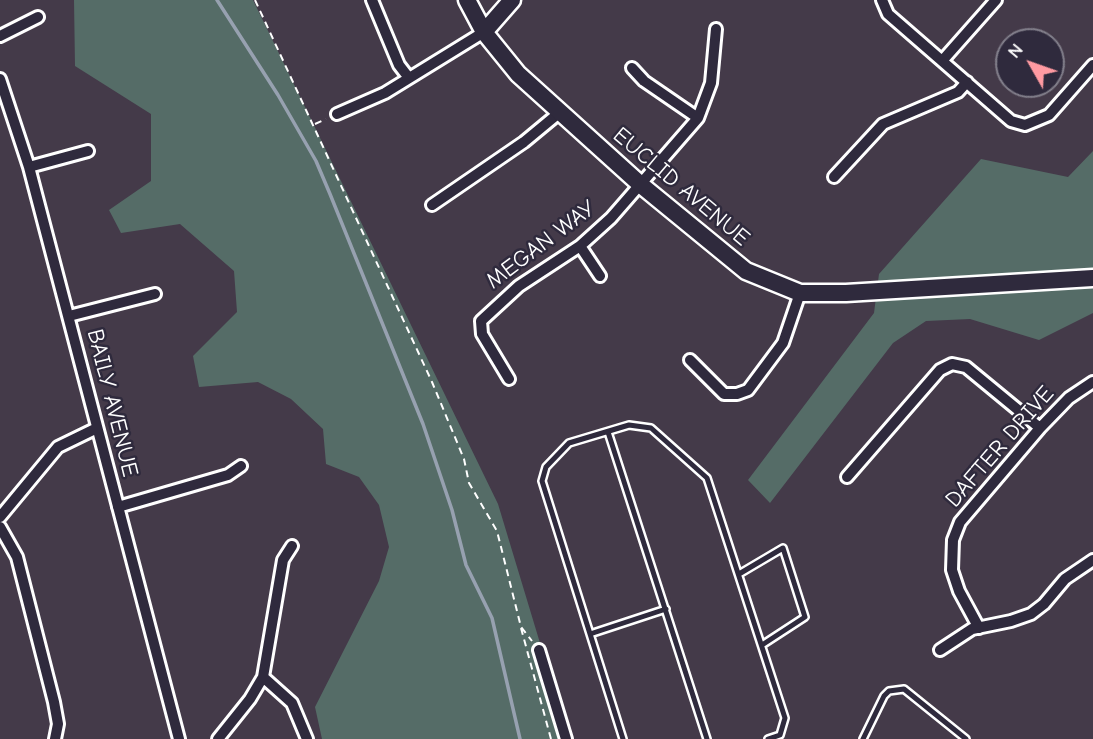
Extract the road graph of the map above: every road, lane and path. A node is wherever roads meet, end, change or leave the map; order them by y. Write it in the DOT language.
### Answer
graph roads {
  1 [pos="255,0"];
  2 [pos="372,0"];
  3 [pos="467,0"];
  4 [pos="512,0"];
  5 [pos="882,0"];
  6 [pos="996,0"];
  7 [pos="38,17"];
  8 [pos="716,29"];
  9 [pos="484,32"];
  10 [pos="0,36"];
  11 [pos="942,61"];
  12 [pos="1093,65"];
  13 [pos="632,68"];
  14 [pos="409,78"];
  15 [pos="0,79"];
  16 [pos="967,82"];
  17 [pos="559,113"];
  18 [pos="337,114"];
  19 [pos="698,118"];
  20 [pos="314,125"];
  21 [pos="88,151"];
  22 [pos="29,167"];
  23 [pos="834,177"];
  24 [pos="640,185"];
  25 [pos="432,205"];
  26 [pos="580,246"];
  27 [pos="600,276"];
  28 [pos="1093,278"];
  29 [pos="800,293"];
  30 [pos="155,294"];
  31 [pos="69,316"];
  32 [pos="690,360"];
  33 [pos="509,379"];
  34 [pos="1093,382"];
  35 [pos="1040,428"];
  36 [pos="95,429"];
  37 [pos="608,432"];
  38 [pos="242,466"];
  39 [pos="847,477"];
  40 [pos="118,507"];
  41 [pos="0,517"];
  42 [pos="0,527"];
  43 [pos="292,546"];
  44 [pos="1093,560"];
  45 [pos="739,574"];
  46 [pos="666,609"];
  47 [pos="520,627"];
  48 [pos="979,628"];
  49 [pos="590,634"];
  50 [pos="762,646"];
  51 [pos="540,650"];
  52 [pos="940,650"];
  53 [pos="262,677"];
  54 [pos="55,739"];
  55 [pos="178,739"];
  56 [pos="218,739"];
  57 [pos="307,739"];
  58 [pos="551,739"];
  59 [pos="566,739"];
  60 [pos="623,739"];
  61 [pos="707,739"];
  62 [pos="768,739"];
  63 [pos="863,739"];
  64 [pos="966,739"];
  1 -- 20 [label="path"];
  2 -- 14 [label="street"];
  3 -- 9 [label="main road, EUCLID AVENUE"];
  4 -- 9 [label="main road"];
  5 -- 11 [label="street"];
  6 -- 11 [label="street"];
  7 -- 10 [label="street"];
  8 -- 19 [label="street"];
  9 -- 14 [label="street"];
  9 -- 17 [label="main road, EUCLID AVENUE"];
  11 -- 16 [label="street"];
  12 -- 16 [label="street"];
  13 -- 19 [label="street"];
  14 -- 18 [label="street"];
  15 -- 22 [label="street, BAILY AVENUE"];
  16 -- 23 [label="street"];
  17 -- 24 [label="main road, EUCLID AVENUE"];
  17 -- 25 [label="street"];
  18 -- 20 [label="path"];
  19 -- 24 [label="street, MEGAN WAY"];
  20 -- 47 [label="path"];
  21 -- 22 [label="street"];
  22 -- 31 [label="street, BAILY AVENUE"];
  24 -- 26 [label="street, MEGAN WAY"];
  24 -- 29 [label="main road, EUCLID AVENUE"];
  26 -- 27 [label="street"];
  26 -- 33 [label="street, MEGAN WAY"];
  28 -- 29 [label="main road, EUCLID AVENUE"];
  29 -- 32 [label="street"];
  30 -- 31 [label="street"];
  31 -- 36 [label="street, BAILY AVENUE"];
  34 -- 35 [label="street, DAFTER DRIVE"];
  35 -- 39 [label="street"];
  35 -- 48 [label="street, DAFTER DRIVE"];
  36 -- 40 [label="street, BAILY AVENUE"];
  36 -- 41 [label="street"];
  37 -- 45 [label="lane"];
  37 -- 46 [label="lane"];
  37 -- 49 [label="lane"];
  38 -- 40 [label="street"];
  40 -- 55 [label="street, BAILY AVENUE"];
  42 -- 54 [label="street"];
  43 -- 53 [label="street"];
  44 -- 48 [label="street"];
  45 -- 50 [label="lane"];
  45 -- 50 [label="lane"];
  46 -- 49 [label="lane"];
  46 -- 61 [label="lane"];
  47 -- 51 [label="path"];
  47 -- 58 [label="path"];
  48 -- 52 [label="street"];
  49 -- 60 [label="lane"];
  50 -- 62 [label="lane"];
  51 -- 59 [label="street"];
  53 -- 56 [label="street"];
  53 -- 57 [label="street"];
  63 -- 64 [label="lane"];
}
